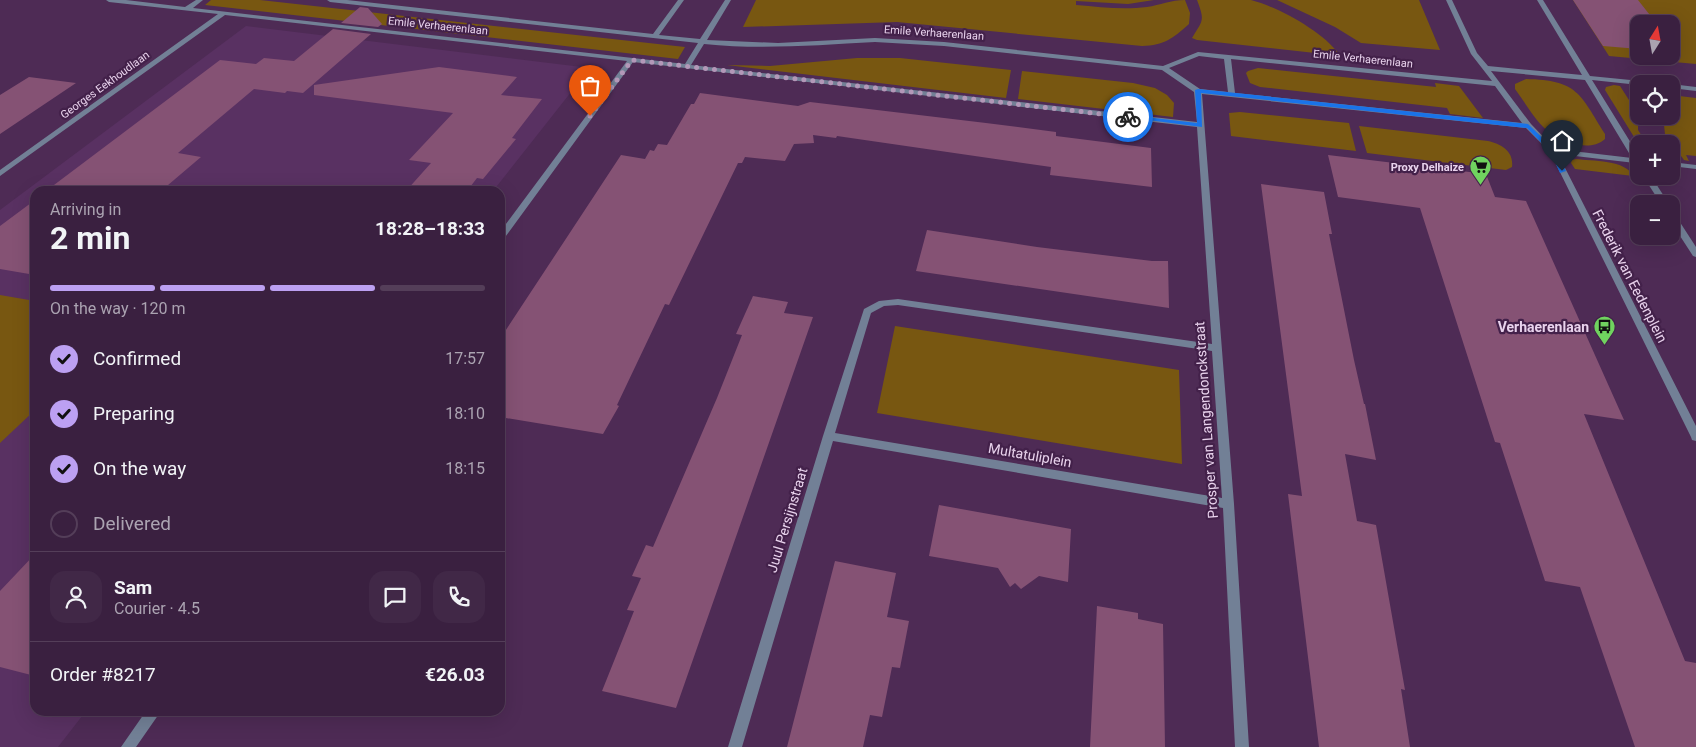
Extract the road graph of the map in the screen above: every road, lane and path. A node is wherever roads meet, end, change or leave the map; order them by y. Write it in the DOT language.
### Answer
graph roads {
  1 [pos="109,0"];
  2 [pos="200,0"];
  3 [pos="330,0"];
  4 [pos="681,0"];
  5 [pos="728,0"];
  6 [pos="1449,0"];
  7 [pos="1540,0"];
  8 [pos="186,9"];
  9 [pos="223,14"];
  10 [pos="655,36"];
  11 [pos="702,41"];
  12 [pos="1227,56"];
  13 [pos="632,60"];
  14 [pos="687,66"];
  15 [pos="1164,68"];
  16 [pos="1486,68"];
  17 [pos="1587,78"];
  18 [pos="1630,82"];
  19 [pos="1498,84"];
  20 [pos="1680,87"];
  21 [pos="1696,88"];
  22 [pos="1198,90"];
  23 [pos="1232,94"];
  24 [pos="1200,125"];
  25 [pos="1528,126"];
  26 [pos="1630,148"];
  27 [pos="1553,151"];
  28 [pos="1630,160"];
  29 [pos="1680,165"];
  30 [pos="1696,167"];
  31 [pos="0,174"];
  32 [pos="1680,228"];
  33 [pos="505,231"];
  34 [pos="1696,254"];
  35 [pos="1216,348"];
  36 [pos="828,436"];
  37 [pos="1696,437"];
  38 [pos="1228,504"];
  39 [pos="150,716"];
  40 [pos="128,747"];
  41 [pos="735,747"];
  42 [pos="1242,747"];
  1 -- 8 [label="street, Emile Verhaerenlaan"];
  2 -- 8 [label="street"];
  3 -- 10 [label="street, Emile Verhaerenlaan"];
  4 -- 10 [label="street"];
  5 -- 11 [label="street"];
  6 -- 16 [label="street, Frederik van Eedenplein"];
  7 -- 17 [label="street"];
  8 -- 9 [label="street, Emile Verhaerenlaan"];
  9 -- 13 [label="street, Emile Verhaerenlaan"];
  9 -- 31 [label="street, Georges Eekhoudlaan"];
  10 -- 11 [label="street, Emile Verhaerenlaan"];
  11 -- 14 [label="street"];
  11 -- 15 [label="street, Emile Verhaerenlaan"];
  12 -- 15 [label="street, Emile Verhaerenlaan"];
  12 -- 19 [label="street, Emile Verhaerenlaan"];
  12 -- 23 [label="street"];
  13 -- 14 [label="street, Emile Verhaerenlaan"];
  13 -- 33 [label="street"];
  14 -- 24 [label="street, Emile Verhaerenlaan"];
  15 -- 22 [label="street, Emile Verhaerenlaan"];
  16 -- 17 [label="street"];
  16 -- 19 [label="street, Frederik van Eedenplein"];
  17 -- 18 [label="street"];
  17 -- 26 [label="street"];
  19 -- 25 [label="street, Frederik van Eedenplein"];
  20 -- 21 [label="street"];
  22 -- 23 [label="street, Emile Verhaerenlaan"];
  22 -- 24 [label="street, Prosper van Langendonckstraat"];
  23 -- 25 [label="street, Emile Verhaerenlaan"];
  24 -- 35 [label="street, Prosper van Langendonckstraat"];
  25 -- 27 [label="street, Frederik van Eedenplein"];
  27 -- 28 [label="street"];
  27 -- 37 [label="street, Frederik van Eedenplein"];
  29 -- 30 [label="street"];
  32 -- 34 [label="street"];
  35 -- 36 [label="street, Juul Persijnstraat"];
  35 -- 38 [label="street, Prosper van Langendonckstraat"];
  36 -- 38 [label="street, Multatuliplein"];
  36 -- 41 [label="street, Juul Persijnstraat"];
  38 -- 42 [label="street, Prosper van Langendonckstraat"];
  39 -- 40 [label="street"];
}
